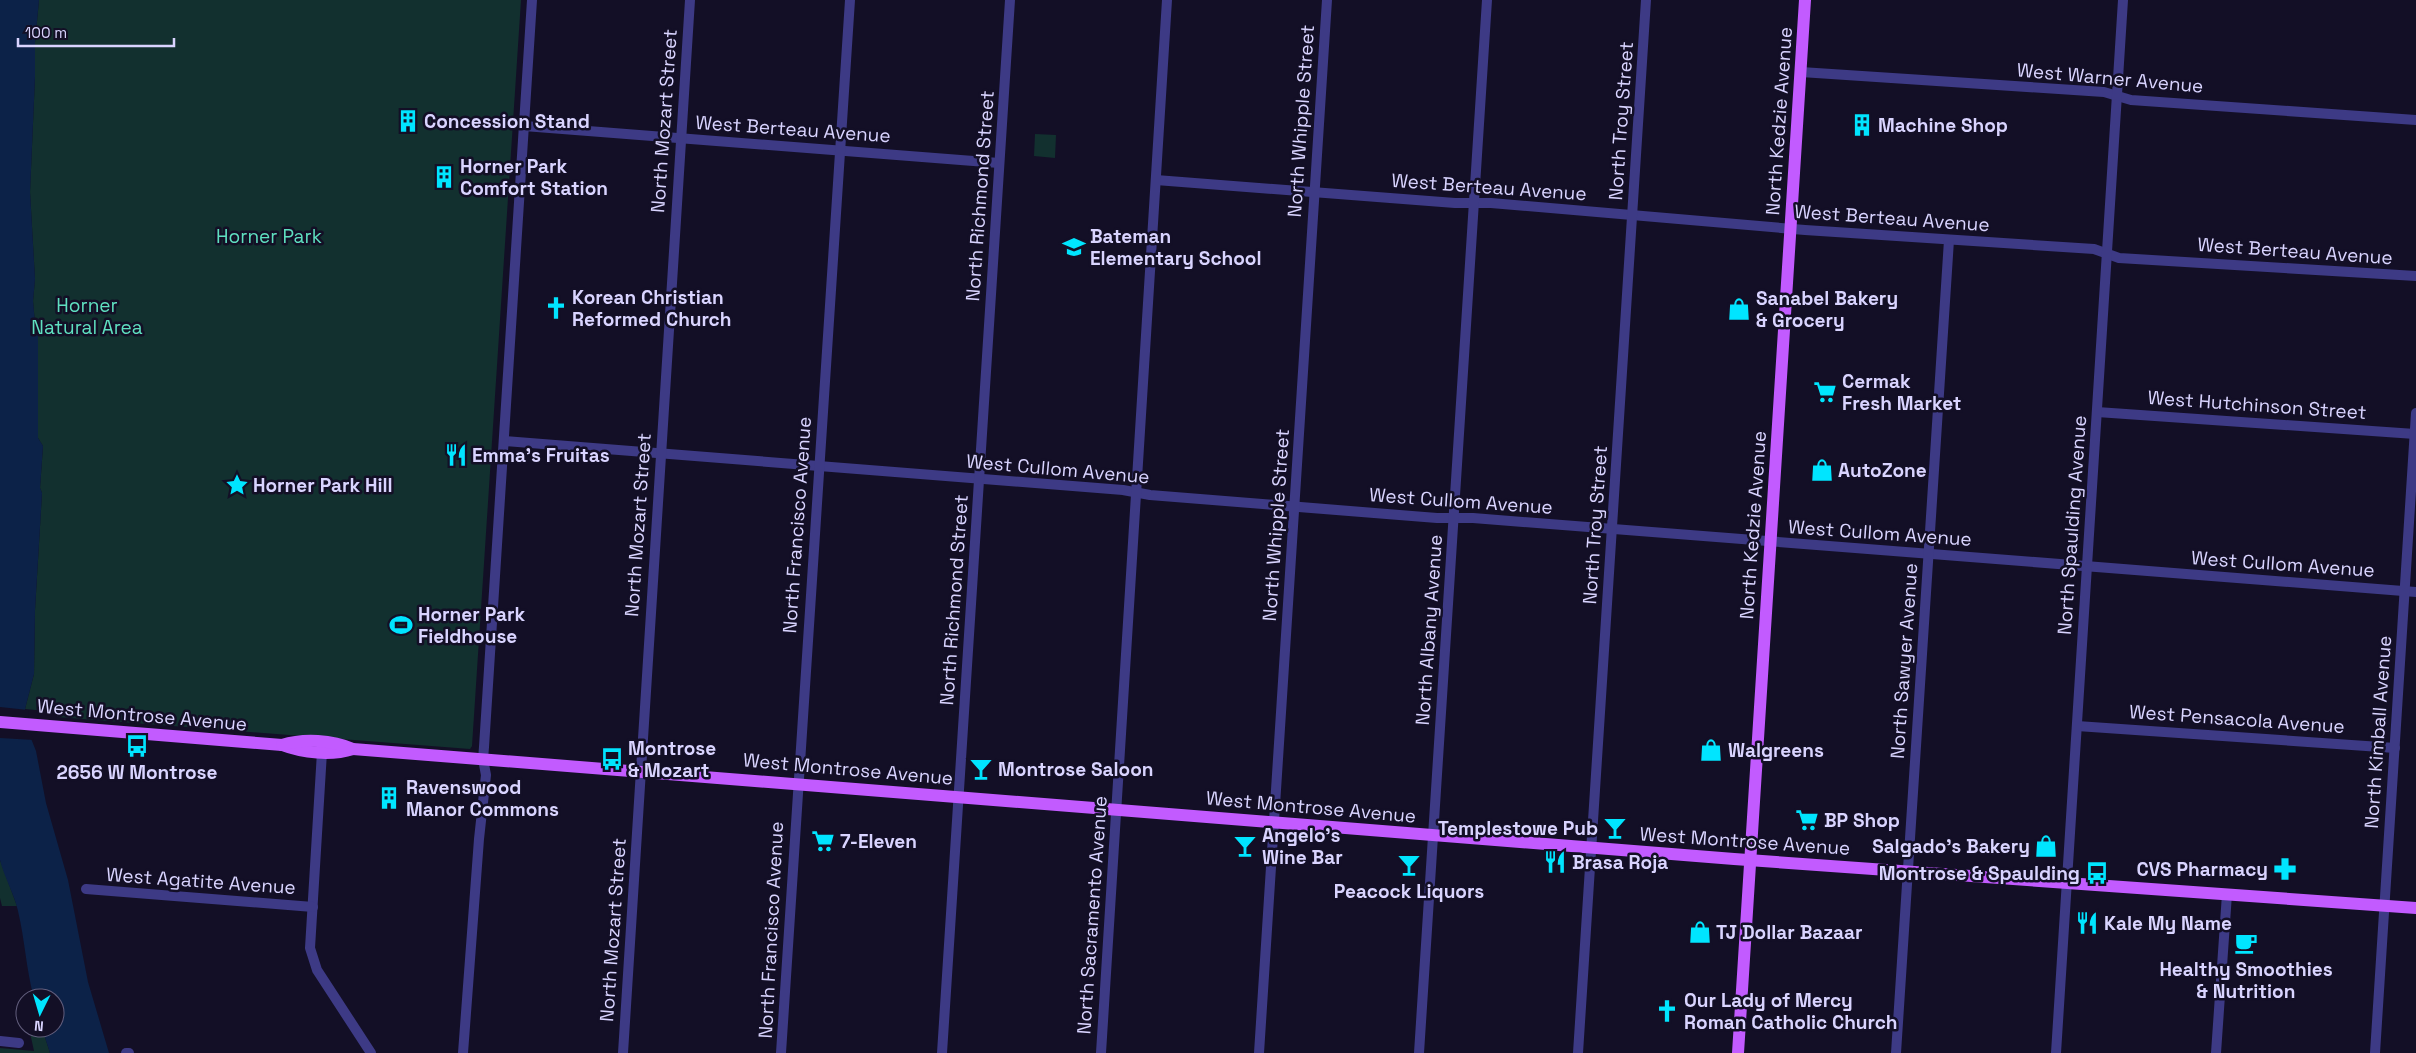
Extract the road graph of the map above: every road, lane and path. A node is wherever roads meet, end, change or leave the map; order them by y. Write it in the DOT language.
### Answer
graph roads {
  1 [pos="532,0"];
  2 [pos="690,0"];
  3 [pos="850,0"];
  4 [pos="1010,0"];
  5 [pos="1167,0"];
  6 [pos="1327,0"];
  7 [pos="1487,0"];
  8 [pos="1646,0"];
  9 [pos="1805,0"];
  10 [pos="2123,0"];
  11 [pos="1801,72"];
  12 [pos="2117,96"];
  13 [pos="2416,120"];
  14 [pos="524,126"];
  15 [pos="681,138"];
  16 [pos="840,151"];
  17 [pos="999,163"];
  18 [pos="1156,180"];
  19 [pos="1315,192"];
  20 [pos="1474,203"];
  21 [pos="1633,215"];
  22 [pos="1790,229"];
  23 [pos="1949,240"];
  24 [pos="2107,254"];
  25 [pos="2416,276"];
  26 [pos="2097,412"];
  27 [pos="2416,413"];
  28 [pos="2415,434"];
  29 [pos="504,441"];
  30 [pos="660,453"];
  31 [pos="819,466"];
  32 [pos="979,478"];
  33 [pos="1136,492"];
  34 [pos="1294,507"];
  35 [pos="1454,518"];
  36 [pos="1612,530"];
  37 [pos="1771,543"];
  38 [pos="1929,555"];
  39 [pos="2087,567"];
  40 [pos="2405,591"];
  41 [pos="2416,592"];
  42 [pos="0,722"];
  43 [pos="2077,726"];
  44 [pos="282,745"];
  45 [pos="2395,748"];
  46 [pos="353,749"];
  47 [pos="325,756"];
  48 [pos="483,759"];
  49 [pos="640,772"];
  50 [pos="797,784"];
  51 [pos="958,797"];
  52 [pos="1116,810"];
  53 [pos="1274,822"];
  54 [pos="1433,835"];
  55 [pos="1591,848"];
  56 [pos="1750,861"];
  57 [pos="1908,872"];
  58 [pos="2066,883"];
  59 [pos="86,890"];
  60 [pos="2227,894"];
  61 [pos="2384,906"];
  62 [pos="313,907"];
  63 [pos="2416,908"];
  64 [pos="0,1041"];
  65 [pos="19,1043"];
  66 [pos="371,1053"];
  67 [pos="463,1053"];
  68 [pos="623,1053"];
  69 [pos="781,1053"];
  70 [pos="942,1053"];
  71 [pos="1101,1053"];
  72 [pos="1259,1053"];
  73 [pos="1419,1053"];
  74 [pos="1578,1053"];
  75 [pos="1738,1053"];
  76 [pos="1896,1053"];
  77 [pos="2056,1053"];
  78 [pos="2216,1053"];
  79 [pos="2375,1053"];
  1 -- 14 [label="street"];
  2 -- 15 [label="street, North Mozart Street"];
  3 -- 16 [label="street, North Francisco Avenue"];
  4 -- 17 [label="street, North Richmond Street"];
  5 -- 18 [label="street, North Sacramento Avenue"];
  6 -- 19 [label="street, North Whipple Street"];
  7 -- 20 [label="street, North Albany Avenue"];
  8 -- 21 [label="street, North Troy Street"];
  9 -- 11 [label="main road, North Kedzie Avenue"];
  10 -- 12 [label="street, North Spaulding Avenue"];
  11 -- 12 [label="street, West Warner Avenue"];
  11 -- 22 [label="main road, North Kedzie Avenue"];
  12 -- 13 [label="street, West Warner Avenue"];
  12 -- 24 [label="street, North Spaulding Avenue"];
  14 -- 15 [label="street, West Berteau Avenue"];
  14 -- 29 [label="street"];
  15 -- 16 [label="street, West Berteau Avenue"];
  15 -- 30 [label="street, North Mozart Street"];
  16 -- 17 [label="street, West Berteau Avenue"];
  16 -- 31 [label="street, North Francisco Avenue"];
  17 -- 32 [label="street, North Richmond Street"];
  18 -- 19 [label="street, West Berteau Avenue"];
  18 -- 33 [label="street, North Sacramento Avenue"];
  19 -- 20 [label="street, West Berteau Avenue"];
  19 -- 34 [label="street, North Whipple Street"];
  20 -- 21 [label="street, West Berteau Avenue"];
  20 -- 35 [label="street, North Albany Avenue"];
  21 -- 22 [label="street, West Berteau Avenue"];
  21 -- 36 [label="street, North Troy Street"];
  22 -- 23 [label="street, West Berteau Avenue"];
  22 -- 37 [label="main road, North Kedzie Avenue"];
  23 -- 24 [label="street, West Berteau Avenue"];
  23 -- 38 [label="street, North Sawyer Avenue"];
  24 -- 25 [label="street, West Berteau Avenue"];
  24 -- 26 [label="street, North Spaulding Avenue"];
  26 -- 28 [label="street, West Hutchinson Street"];
  26 -- 39 [label="street, North Spaulding Avenue"];
  27 -- 28 [label="street, North Kimball Avenue"];
  28 -- 40 [label="street, North Kimball Avenue"];
  29 -- 30 [label="street, West Cullom Avenue"];
  29 -- 48 [label="street"];
  30 -- 31 [label="street, West Cullom Avenue"];
  30 -- 49 [label="street, North Mozart Street"];
  31 -- 32 [label="street, West Cullom Avenue"];
  31 -- 50 [label="street, North Francisco Avenue"];
  32 -- 33 [label="street, West Cullom Avenue"];
  32 -- 51 [label="street, North Richmond Street"];
  33 -- 34 [label="street, West Cullom Avenue"];
  33 -- 52 [label="street, North Sacramento Avenue"];
  34 -- 35 [label="street, West Cullom Avenue"];
  34 -- 53 [label="street, North Whipple Street"];
  35 -- 36 [label="street, West Cullom Avenue"];
  35 -- 54 [label="street, North Albany Avenue"];
  36 -- 37 [label="street, West Cullom Avenue"];
  36 -- 55 [label="street, North Troy Street"];
  37 -- 38 [label="street, West Cullom Avenue"];
  37 -- 56 [label="main road, North Kedzie Avenue"];
  38 -- 39 [label="street, West Cullom Avenue"];
  38 -- 57 [label="street, North Sawyer Avenue"];
  39 -- 40 [label="street, West Cullom Avenue"];
  39 -- 43 [label="street, North Spaulding Avenue"];
  40 -- 41 [label="street, West Cullom Avenue"];
  40 -- 45 [label="street, North Kimball Avenue"];
  42 -- 44 [label="main road, West Montrose Avenue"];
  43 -- 45 [label="street, West Pensacola Avenue"];
  43 -- 58 [label="street, North Spaulding Avenue"];
  44 -- 46 [label="main road, West Montrose Avenue"];
  44 -- 47 [label="main road, West Montrose Avenue"];
  45 -- 61 [label="street, North Kimball Avenue"];
  46 -- 47 [label="main road, West Montrose Avenue"];
  46 -- 48 [label="main road, West Montrose Avenue"];
  47 -- 62 [label="street"];
  48 -- 49 [label="main road, West Montrose Avenue"];
  48 -- 67 [label="street"];
  49 -- 50 [label="main road, West Montrose Avenue"];
  49 -- 68 [label="street, North Mozart Street"];
  50 -- 51 [label="main road, West Montrose Avenue"];
  50 -- 69 [label="street, North Francisco Avenue"];
  51 -- 52 [label="main road, West Montrose Avenue"];
  51 -- 70 [label="street, North Richmond Street"];
  52 -- 53 [label="main road, West Montrose Avenue"];
  52 -- 71 [label="street, North Sacramento Avenue"];
  53 -- 54 [label="main road, West Montrose Avenue"];
  53 -- 72 [label="street, North Whipple Street"];
  54 -- 55 [label="main road, West Montrose Avenue"];
  54 -- 73 [label="street, North Albany Avenue"];
  55 -- 56 [label="main road, West Montrose Avenue"];
  55 -- 74 [label="street, North Troy Street"];
  56 -- 57 [label="main road, West Montrose Avenue"];
  56 -- 75 [label="main road, North Kedzie Avenue"];
  57 -- 58 [label="main road, West Montrose Avenue"];
  57 -- 76 [label="street, North Sawyer Avenue"];
  58 -- 60 [label="main road, West Montrose Avenue"];
  58 -- 77 [label="street, North Spaulding Avenue"];
  59 -- 62 [label="street, West Agatite Avenue"];
  60 -- 61 [label="main road, West Montrose Avenue"];
  60 -- 78 [label="street"];
  61 -- 63 [label="main road, West Montrose Avenue"];
  61 -- 79 [label="street, North Kimball Avenue"];
  62 -- 66 [label="street"];
  64 -- 65 [label="street"];
}
